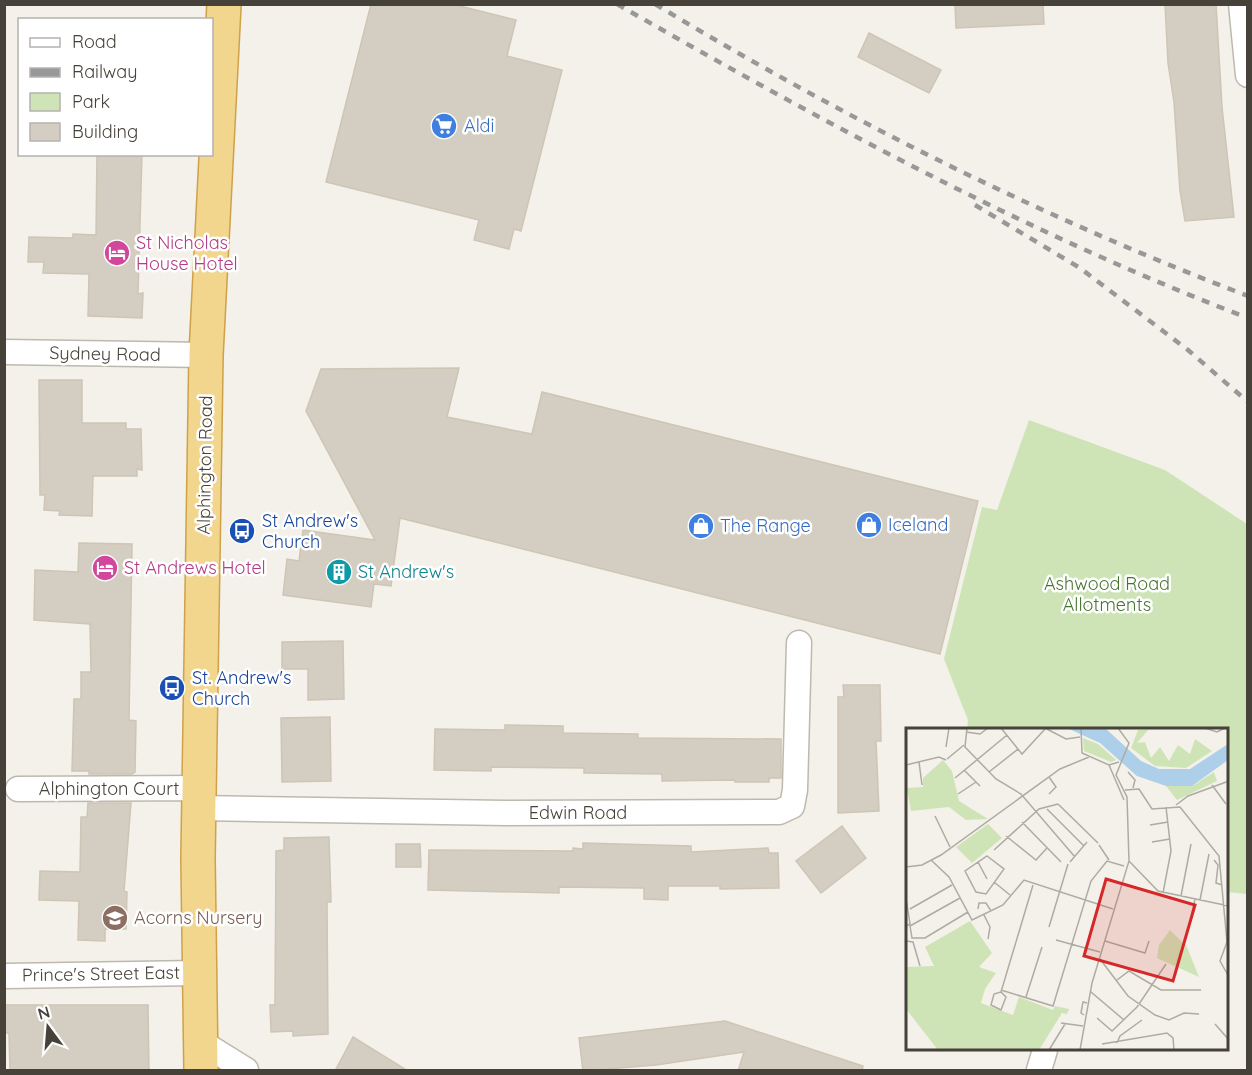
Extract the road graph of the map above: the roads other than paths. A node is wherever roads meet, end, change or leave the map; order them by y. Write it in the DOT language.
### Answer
graph roads {
  1 [pos="224,4"];
  2 [pos="1241,4"];
  3 [pos="1248,75"];
  4 [pos="4,352"];
  5 [pos="206,355"];
  6 [pos="799,643"];
  7 [pos="18,789"];
  8 [pos="199,798"];
  9 [pos="198,973"];
  10 [pos="4,976"];
  11 [pos="1046,1051"];
  12 [pos="201,1056"];
  13 [pos="246,1071"];
  14 [pos="1039,1071"];
  1 -- 5 [label="highway, Alphington Road"];
  2 -- 3 [label="street"];
  4 -- 5 [label="street, Sydney Road"];
  5 -- 8 [label="highway, Alphington Road"];
  6 -- 8 [label="street, Edwin Road"];
  7 -- 8 [label="street, Alphington Court"];
  8 -- 9 [label="highway, Alphington Road"];
  9 -- 10 [label="street, Prince's Street East"];
  9 -- 12 [label="highway, Alphington Road"];
  11 -- 14 [label="street"];
  12 -- 13 [label="street"];
}
